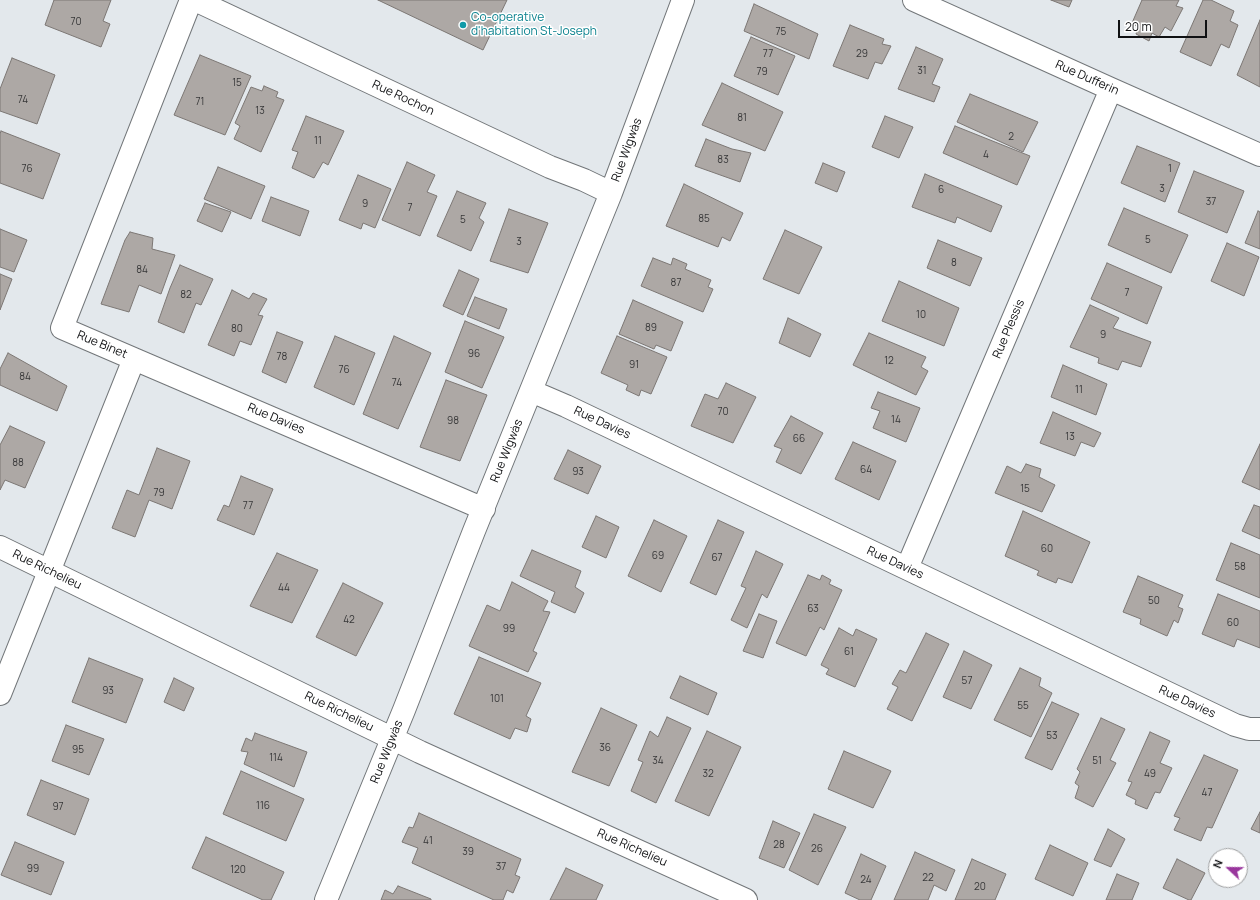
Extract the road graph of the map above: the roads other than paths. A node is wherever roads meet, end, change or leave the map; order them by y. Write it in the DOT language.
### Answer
graph roads {
  1 [pos="191,0"];
  2 [pos="195,0"];
  3 [pos="683,0"];
  4 [pos="914,0"];
  5 [pos="1111,89"];
  6 [pos="1260,155"];
  7 [pos="611,193"];
  8 [pos="134,359"];
  9 [pos="531,391"];
  10 [pos="484,509"];
  11 [pos="0,547"];
  12 [pos="906,568"];
  13 [pos="49,571"];
  14 [pos="0,694"];
  15 [pos="1260,728"];
  16 [pos="392,738"];
  17 [pos="326,900"];
  18 [pos="746,900"];
  1 -- 8 [label="street, Rue Binet"];
  2 -- 7 [label="street, Rue Rochon"];
  3 -- 7 [label="street, Rue Wìgwàs"];
  4 -- 5 [label="street, Rue Dufferin"];
  5 -- 6 [label="street, Rue Dufferin"];
  5 -- 12 [label="street, Rue Plessis"];
  7 -- 9 [label="street, Rue Wìgwàs"];
  8 -- 10 [label="street, Rue Davies"];
  8 -- 13 [label="street, Rue Binet"];
  9 -- 10 [label="street, Rue Wìgwàs"];
  9 -- 12 [label="street, Rue Davies"];
  10 -- 16 [label="street, Rue Wìgwàs"];
  11 -- 13 [label="street, Rue Richelieu"];
  12 -- 15 [label="street, Rue Davies"];
  13 -- 14 [label="street, Rue Binet"];
  13 -- 16 [label="street, Rue Richelieu"];
  16 -- 17 [label="street, Rue Wìgwàs"];
  16 -- 18 [label="street, Rue Richelieu"];
}
